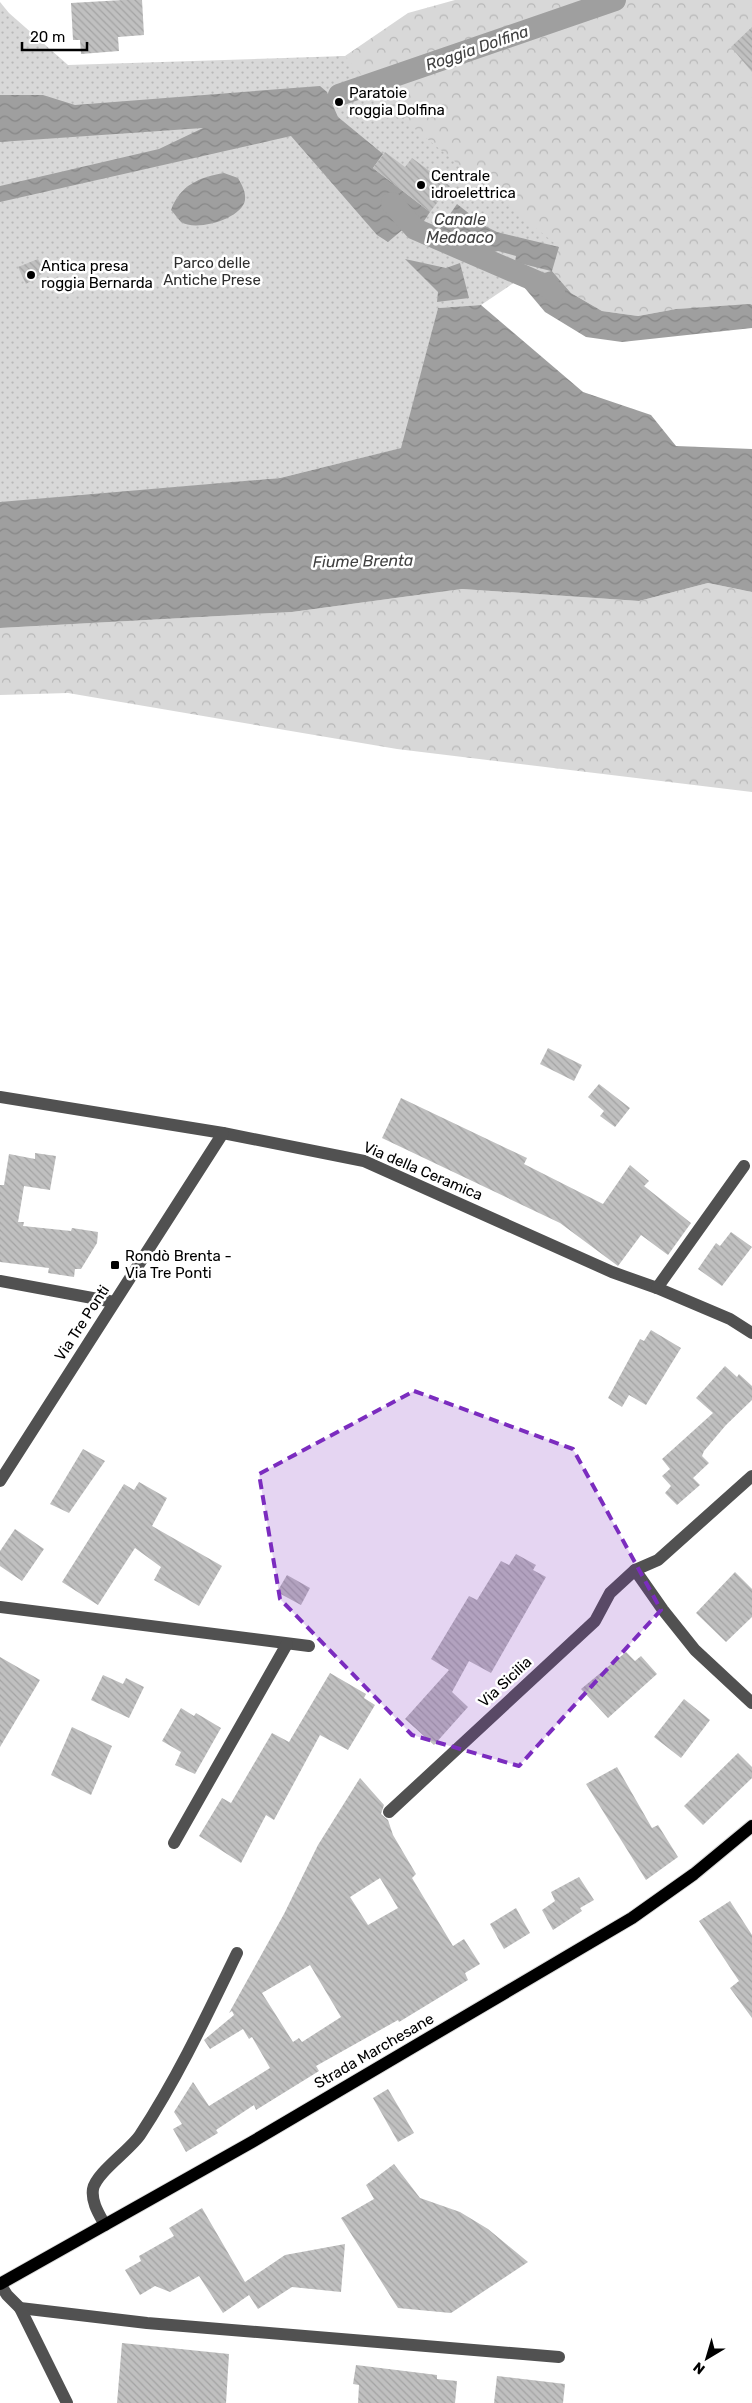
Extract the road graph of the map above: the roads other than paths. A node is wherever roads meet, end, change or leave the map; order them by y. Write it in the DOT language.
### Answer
graph roads {
  1 [pos="0,1098"];
  2 [pos="223,1132"];
  3 [pos="744,1166"];
  4 [pos="0,1281"];
  5 [pos="657,1288"];
  6 [pos="114,1302"];
  7 [pos="752,1333"];
  8 [pos="752,1476"];
  9 [pos="0,1481"];
  10 [pos="635,1570"];
  11 [pos="0,1607"];
  12 [pos="287,1644"];
  13 [pos="309,1646"];
  14 [pos="752,1704"];
  15 [pos="389,1812"];
  16 [pos="752,1826"];
  17 [pos="174,1844"];
  18 [pos="237,1953"];
  19 [pos="105,2225"];
  20 [pos="0,2284"];
  21 [pos="20,2308"];
  22 [pos="560,2357"];
  23 [pos="67,2403"];
  1 -- 2 [label="street, Via della Ceramica"];
  2 -- 5 [label="street, Via della Ceramica"];
  2 -- 6 [label="street, Via Tre Ponti"];
  3 -- 5 [label="street"];
  4 -- 6 [label="street"];
  5 -- 7 [label="street, Via della Ceramica"];
  6 -- 9 [label="street, Via Tre Ponti"];
  8 -- 10 [label="street, Via Sicilia"];
  10 -- 14 [label="street"];
  10 -- 15 [label="street, Via Sicilia"];
  11 -- 12 [label="street"];
  12 -- 13 [label="street"];
  12 -- 17 [label="street"];
  16 -- 19 [label="main road, Strada Marchesane"];
  18 -- 19 [label="street"];
  19 -- 20 [label="main road, Strada Marchesane"];
  20 -- 21 [label="street, Strada Marchesane"];
  21 -- 22 [label="street"];
  21 -- 23 [label="street, Strada Marchesane"];
}
